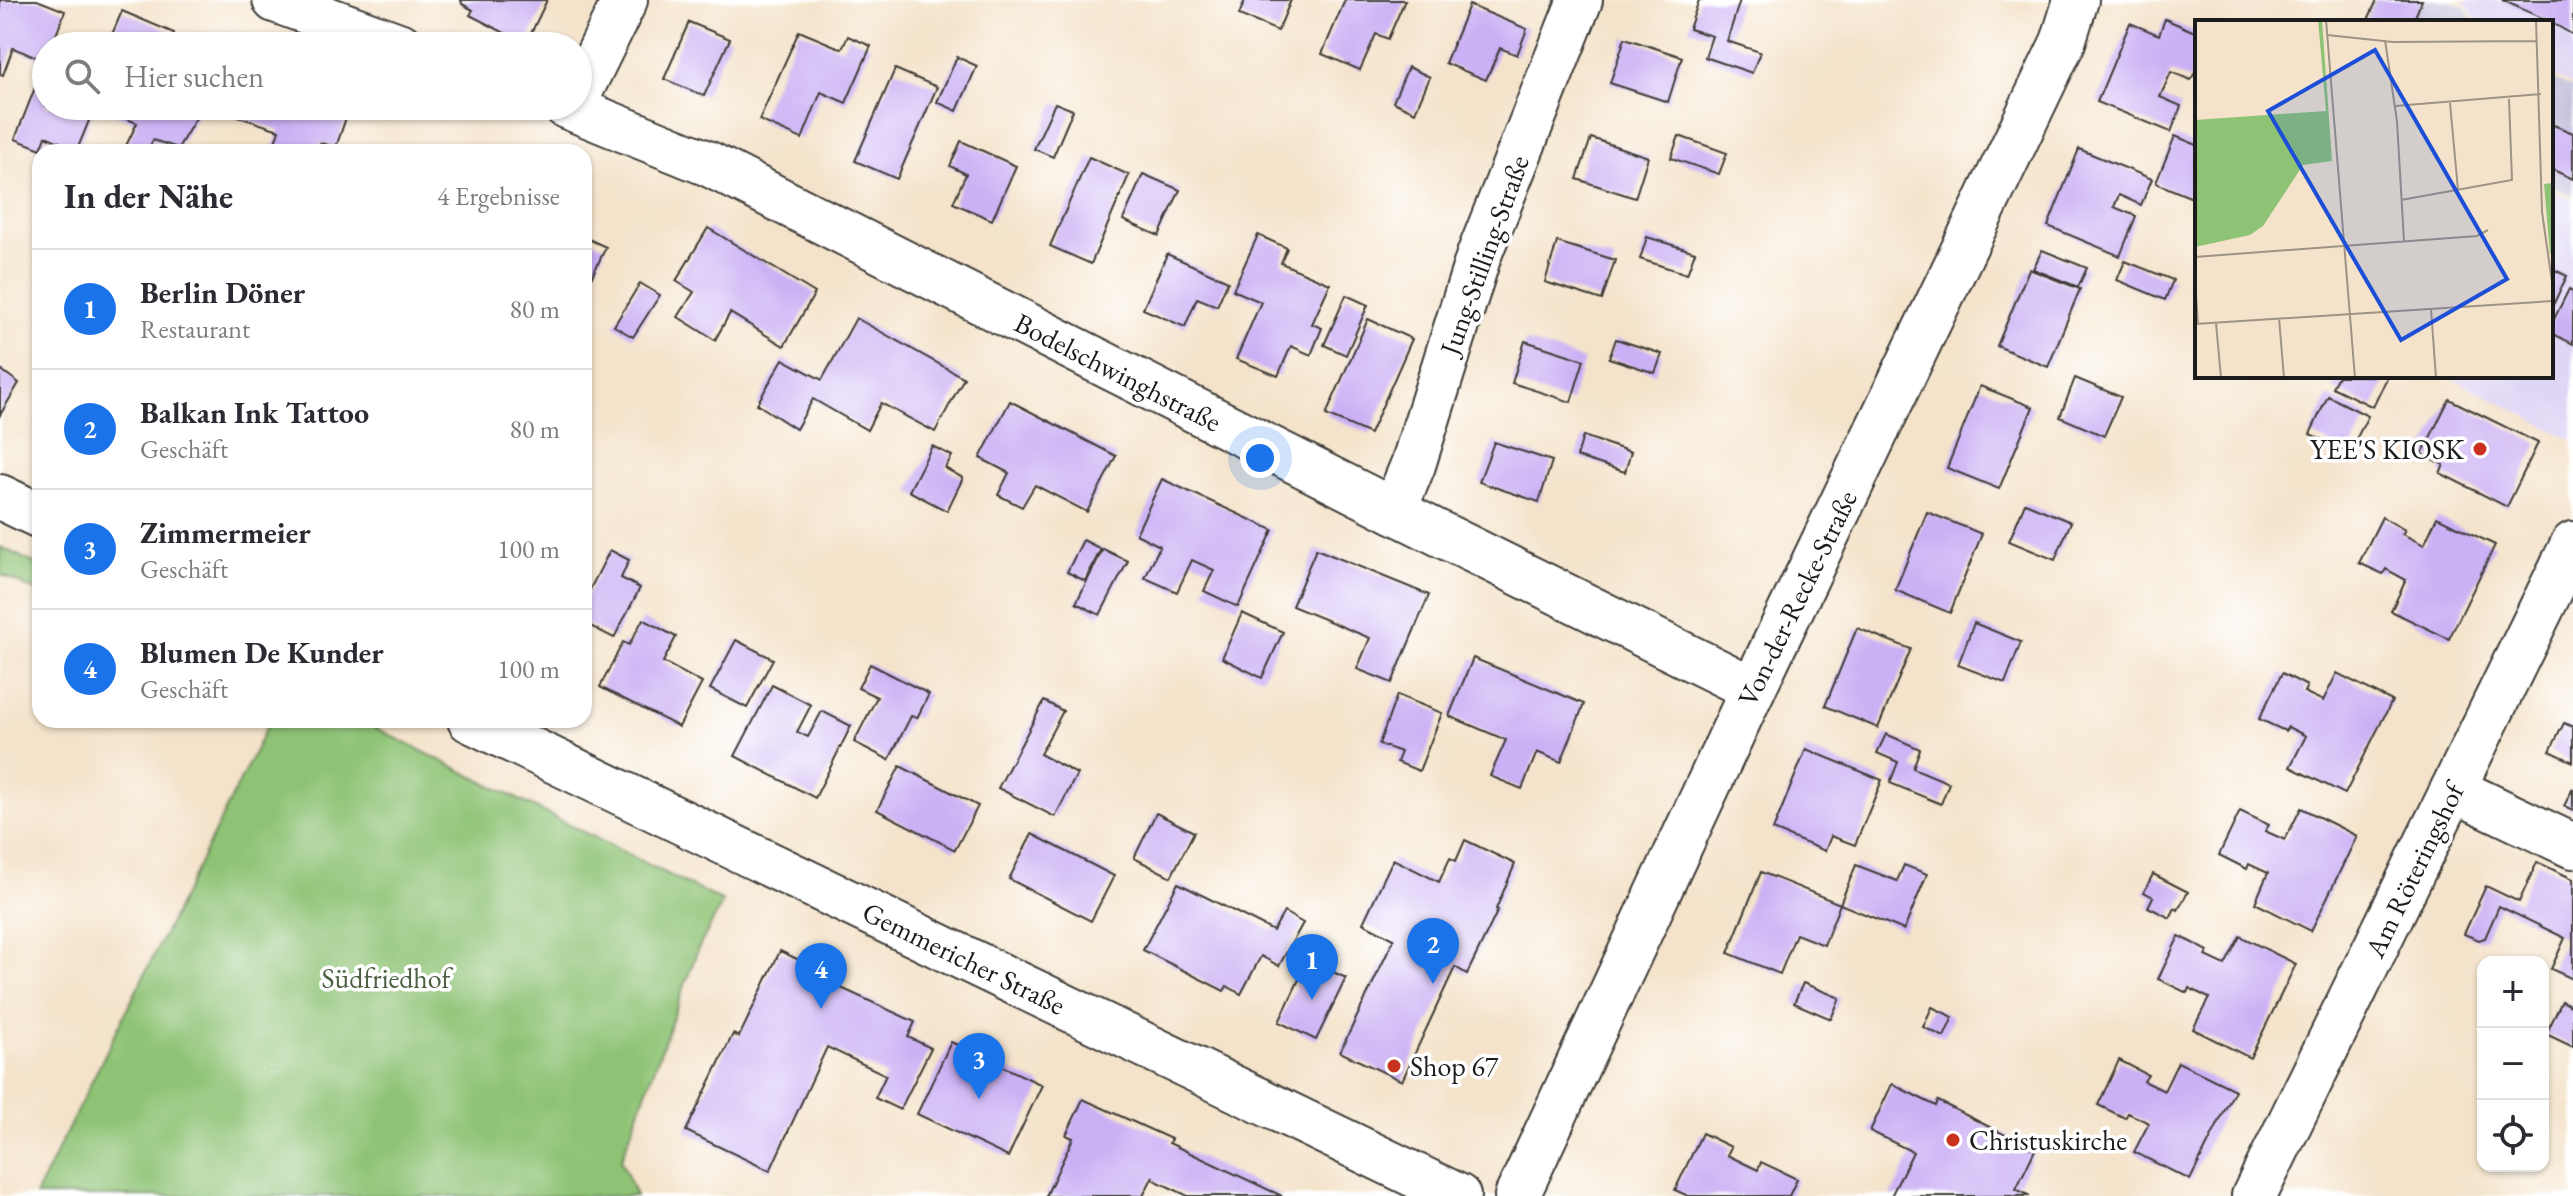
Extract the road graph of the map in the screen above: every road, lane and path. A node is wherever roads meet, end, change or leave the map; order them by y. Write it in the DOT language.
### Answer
graph roads {
  1 [pos="275,0"];
  2 [pos="625,0"];
  3 [pos="1580,0"];
  4 [pos="2076,0"];
  5 [pos="363,32"];
  6 [pos="592,65"];
  7 [pos="592,113"];
  8 [pos="0,497"];
  9 [pos="1394,511"];
  10 [pos="32,512"];
  11 [pos="2573,544"];
  12 [pos="1753,689"];
  13 [pos="487,728"];
  14 [pos="2453,789"];
  15 [pos="2573,846"];
  16 [pos="1458,1196"];
  17 [pos="1517,1196"];
  18 [pos="2254,1196"];
  1 -- 5 [label="street"];
  2 -- 6 [label="street"];
  3 -- 9 [label="street, Jung-Stilling-Straße"];
  4 -- 12 [label="street, Von-der-Recke-Straße"];
  7 -- 9 [label="street, Bodelschwinghstraße"];
  8 -- 10 [label="street"];
  9 -- 12 [label="street, Bodelschwinghstraße"];
  11 -- 14 [label="street, Am Röteringshof"];
  12 -- 17 [label="street, Von-der-Recke-Straße"];
  13 -- 16 [label="street, Gemmericher Straße"];
  14 -- 15 [label="street"];
  14 -- 18 [label="street, Am Röteringshof"];
}
